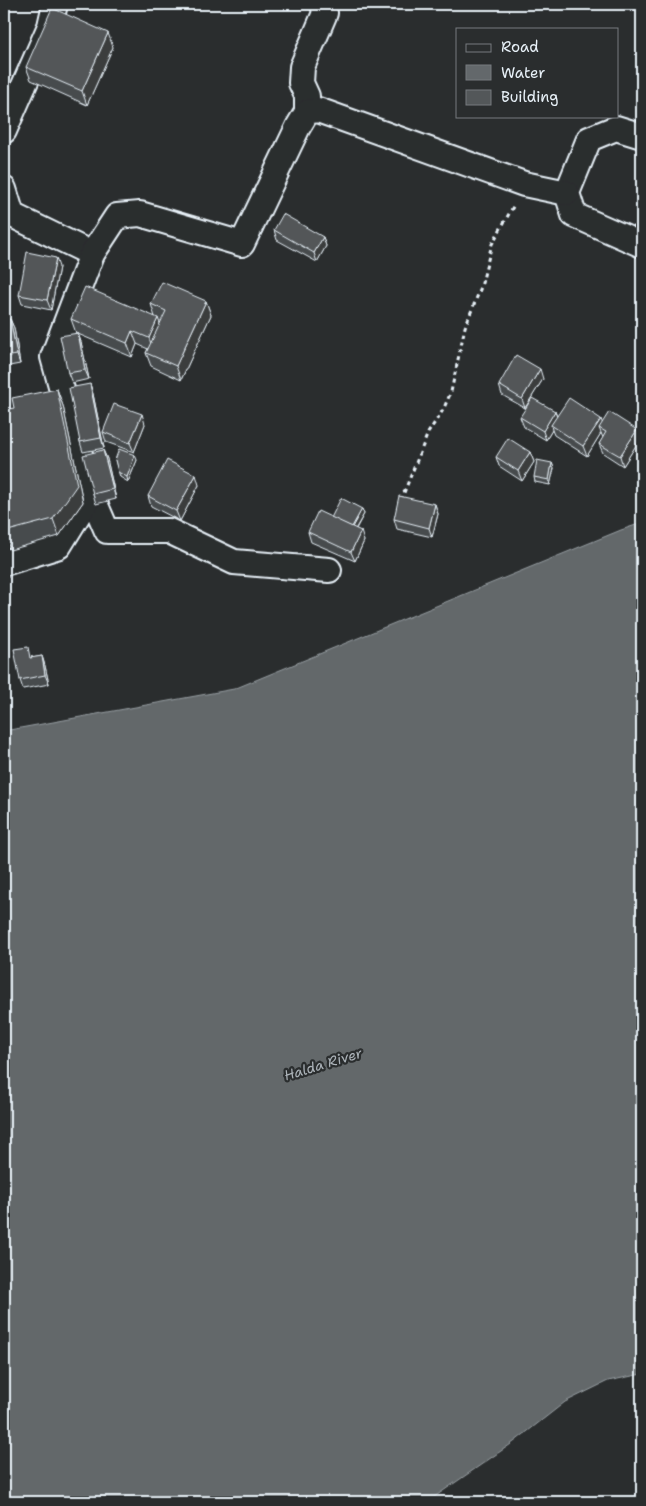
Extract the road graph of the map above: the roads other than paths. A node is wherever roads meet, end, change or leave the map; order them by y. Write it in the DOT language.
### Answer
graph roads {
  1 [pos="55,4"];
  2 [pos="323,4"];
  3 [pos="307,112"];
  4 [pos="4,130"];
  5 [pos="642,136"];
  6 [pos="4,189"];
  7 [pos="567,193"];
  8 [pos="642,246"];
  9 [pos="92,254"];
  10 [pos="92,494"];
  11 [pos="4,563"];
  12 [pos="329,570"];
  1 -- 4 [label="street"];
  2 -- 3 [label="street"];
  3 -- 7 [label="street"];
  3 -- 9 [label="street"];
  5 -- 7 [label="street"];
  6 -- 9 [label="street"];
  7 -- 8 [label="street"];
  9 -- 10 [label="street"];
  10 -- 11 [label="street"];
  10 -- 12 [label="street"];
}
